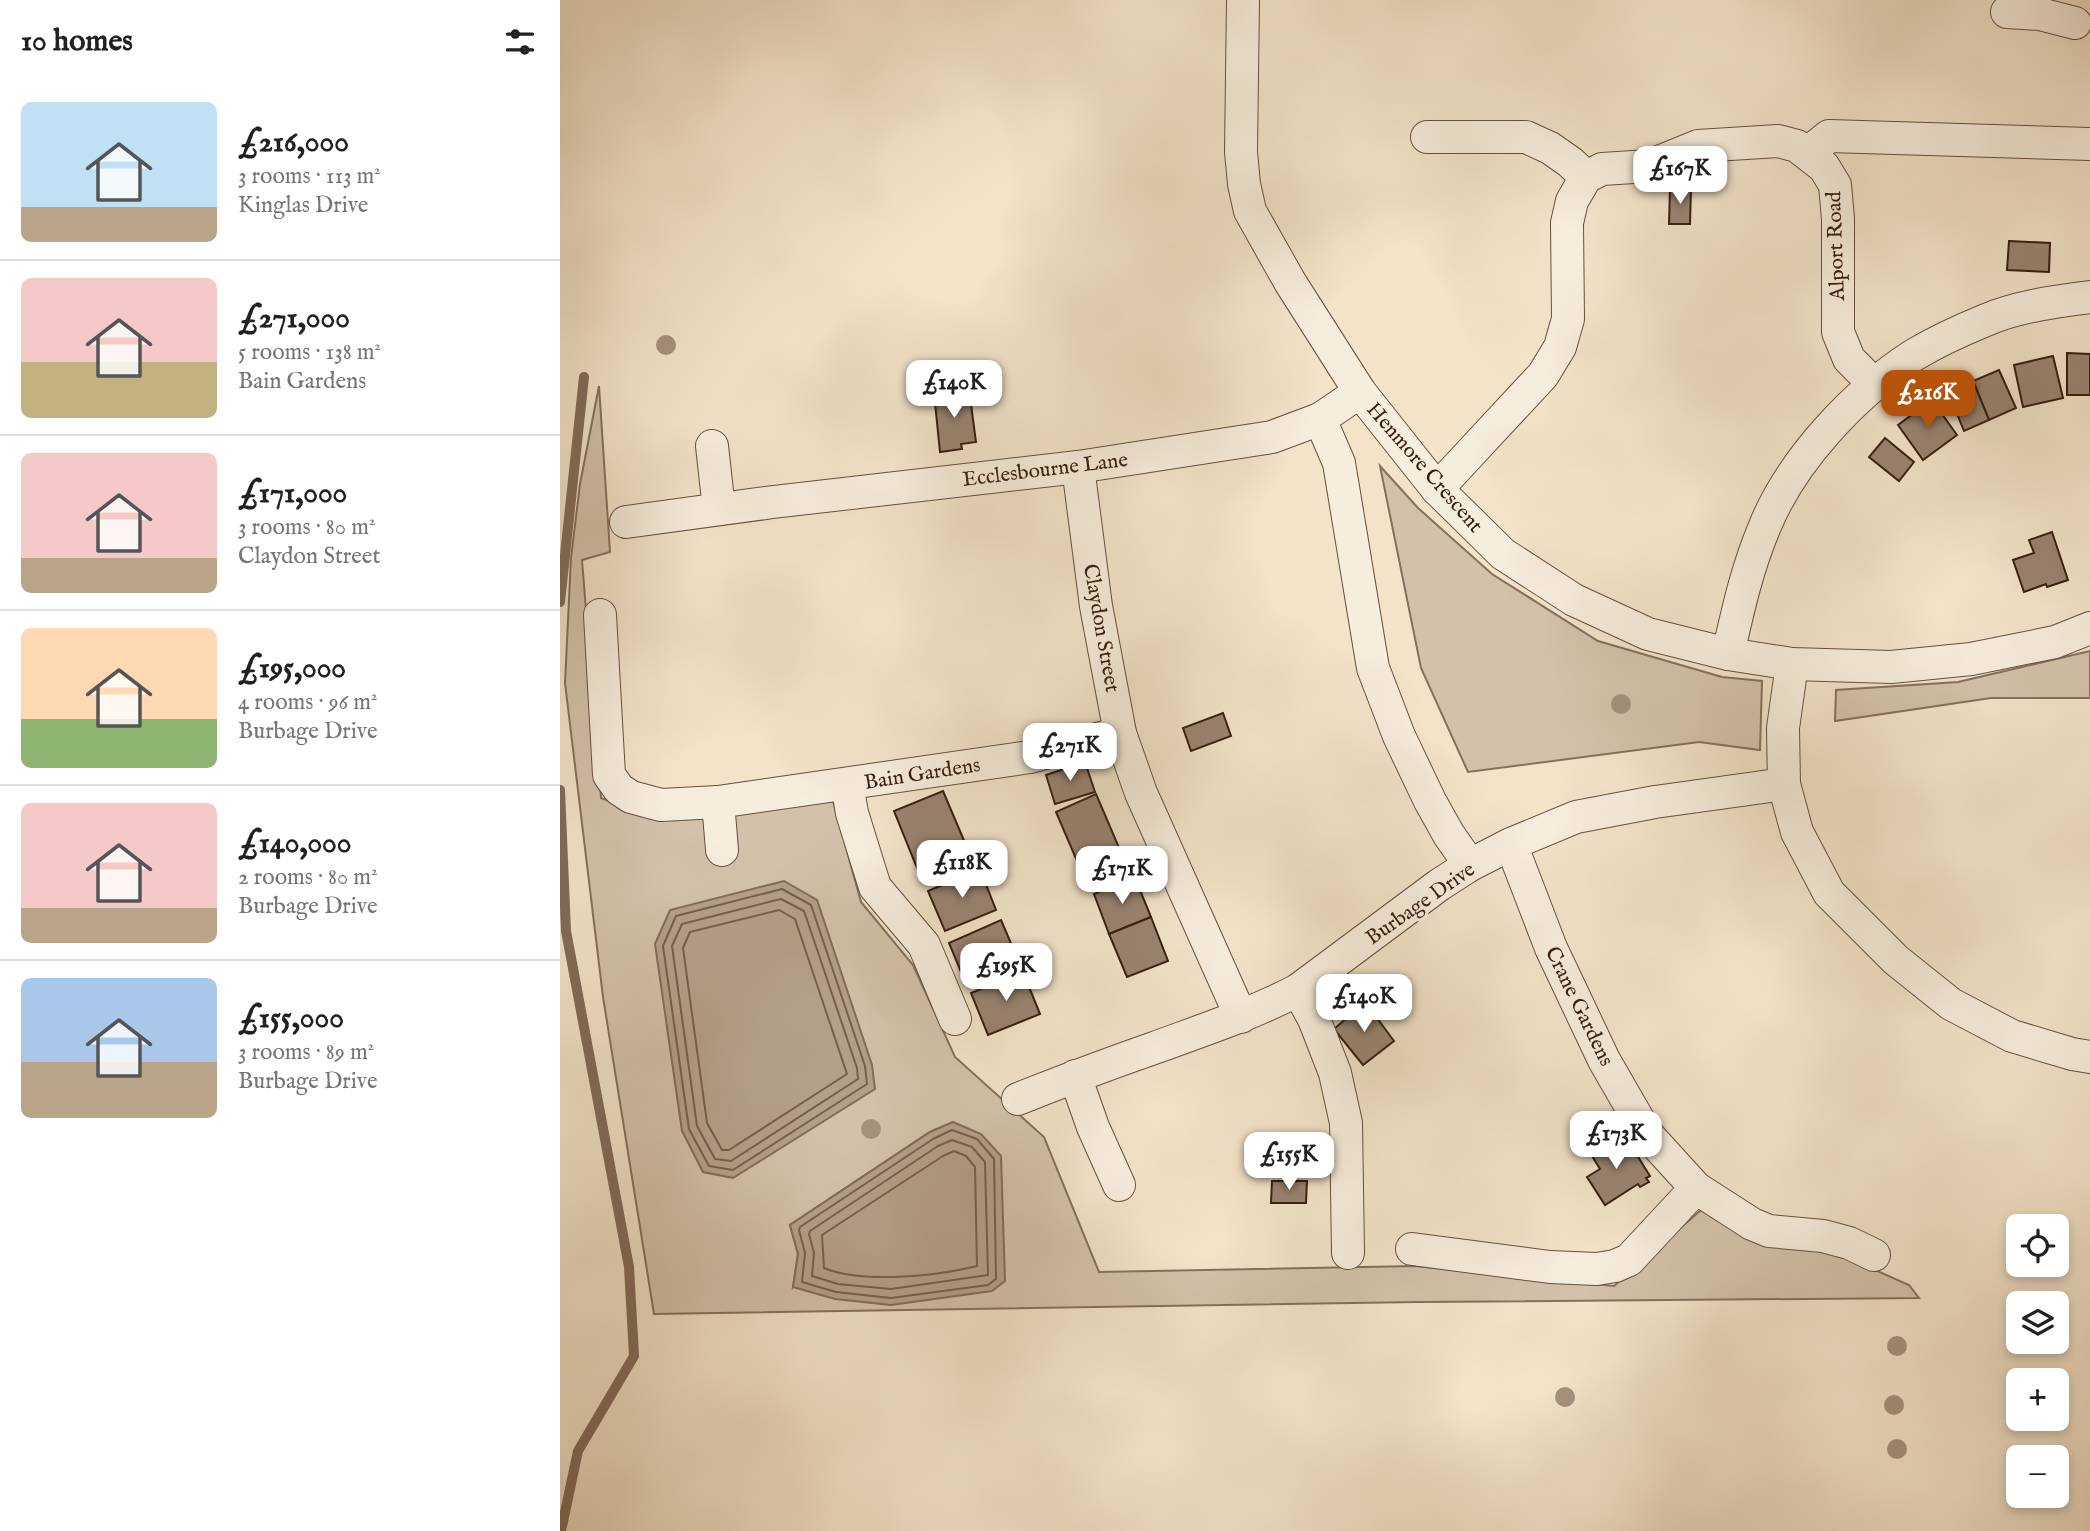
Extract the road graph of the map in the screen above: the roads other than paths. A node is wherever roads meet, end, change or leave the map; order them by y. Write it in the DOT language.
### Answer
graph roads {
  1 [pos="1243,0"];
  2 [pos="2041,7"];
  3 [pos="2007,12"];
  4 [pos="2075,23"];
  5 [pos="1427,137"];
  6 [pos="2090,144"];
  7 [pos="1808,153"];
  8 [pos="1586,177"];
  9 [pos="2090,297"];
  10 [pos="1874,384"];
  11 [pos="1360,392"];
  12 [pos="1320,419"];
  13 [pos="712,446"];
  14 [pos="1078,467"];
  15 [pos="1437,489"];
  16 [pos="719,509"];
  17 [pos="626,522"];
  18 [pos="600,615"];
  19 [pos="2090,628"];
  20 [pos="1728,654"];
  21 [pos="1793,664"];
  22 [pos="1120,733"];
  23 [pos="1784,784"];
  24 [pos="847,785"];
  25 [pos="718,802"];
  26 [pos="1511,845"];
  27 [pos="722,850"];
  28 [pos="1470,865"];
  29 [pos="1298,989"];
  30 [pos="1241,1017"];
  31 [pos="955,1018"];
  32 [pos="2090,1057"];
  33 [pos="1074,1076"];
  34 [pos="1018,1099"];
  35 [pos="1119,1185"];
  36 [pos="1696,1188"];
  37 [pos="1412,1249"];
  38 [pos="1348,1253"];
  39 [pos="1874,1255"];
  1 -- 11 [label="street, Henmore Crescent"];
  2 -- 3 [label="street"];
  2 -- 4 [label="street"];
  5 -- 8 [label="street"];
  6 -- 7 [label="street"];
  7 -- 8 [label="street, Alport Road"];
  7 -- 10 [label="street, Alport Road"];
  8 -- 15 [label="street"];
  9 -- 10 [label="street"];
  10 -- 20 [label="street"];
  11 -- 12 [label="street, Ecclesbourne Lane"];
  11 -- 15 [label="street, Henmore Crescent"];
  12 -- 14 [label="street, Ecclesbourne Lane"];
  12 -- 28 [label="street"];
  13 -- 16 [label="street"];
  14 -- 16 [label="street, Ecclesbourne Lane"];
  14 -- 22 [label="street, Claydon Street"];
  15 -- 20 [label="street, Henmore Crescent"];
  16 -- 17 [label="street, Ecclesbourne Lane"];
  18 -- 25 [label="street, Bain Gardens"];
  19 -- 21 [label="street, Henmore Crescent"];
  20 -- 21 [label="street, Henmore Crescent"];
  21 -- 23 [label="street"];
  22 -- 24 [label="street, Bain Gardens"];
  22 -- 30 [label="street, Claydon Street"];
  23 -- 26 [label="street, Burbage Drive"];
  23 -- 32 [label="street"];
  24 -- 25 [label="street, Bain Gardens"];
  24 -- 31 [label="street, Bain Gardens"];
  25 -- 27 [label="street"];
  26 -- 28 [label="street, Burbage Drive"];
  26 -- 36 [label="street, Crane Gardens"];
  28 -- 29 [label="street, Burbage Drive"];
  29 -- 30 [label="street, Burbage Drive"];
  29 -- 38 [label="street"];
  30 -- 33 [label="street, Burbage Drive"];
  33 -- 34 [label="street, Burbage Drive"];
  33 -- 35 [label="street"];
  36 -- 37 [label="street"];
  36 -- 39 [label="street, Crane Gardens"];
}
